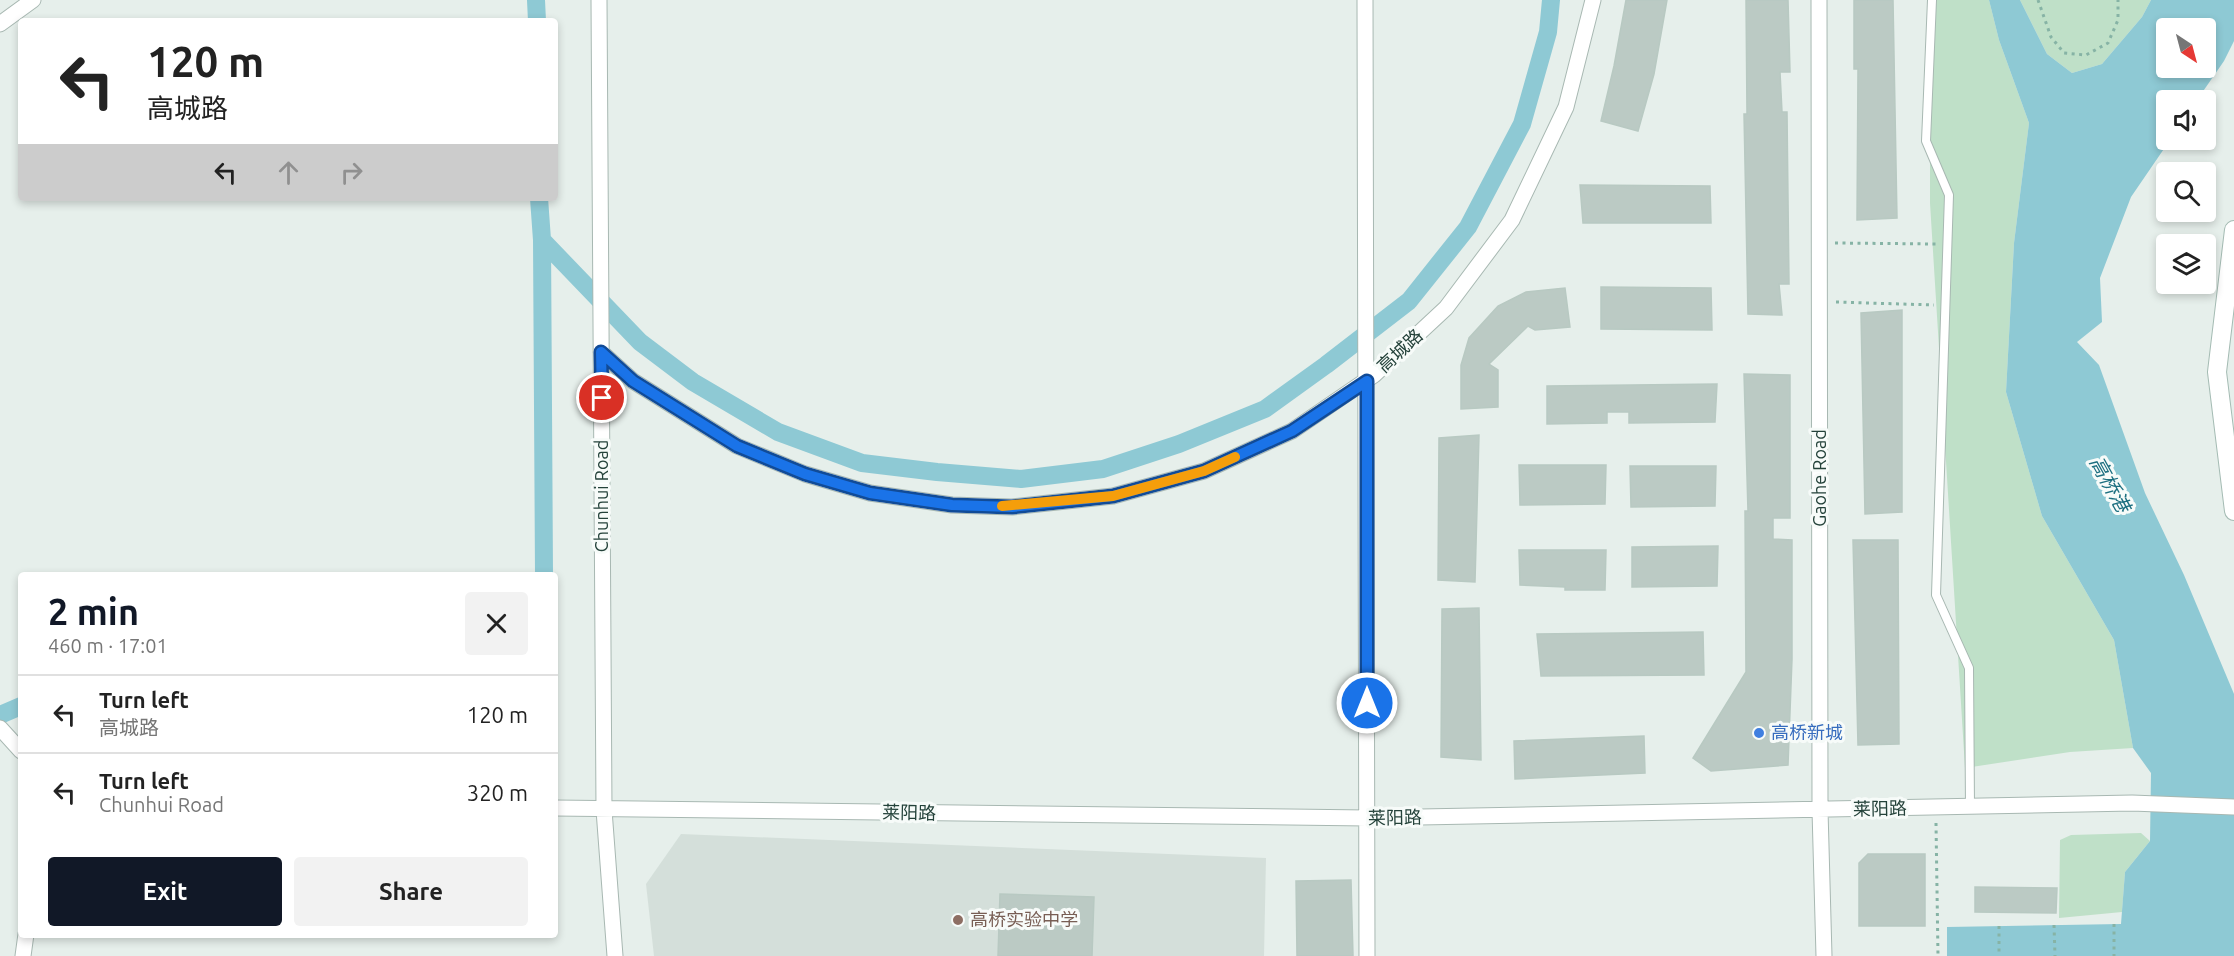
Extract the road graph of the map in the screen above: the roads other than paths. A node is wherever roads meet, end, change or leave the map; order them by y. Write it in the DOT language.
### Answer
graph roads {
  1 [pos="33,0"];
  2 [pos="599,0"];
  3 [pos="1365,0"];
  4 [pos="1593,0"];
  5 [pos="1820,0"];
  6 [pos="1932,0"];
  7 [pos="0,24"];
  8 [pos="2234,230"];
  9 [pos="601,352"];
  10 [pos="1367,381"];
  11 [pos="2234,511"];
  12 [pos="2,730"];
  13 [pos="18,748"];
  14 [pos="1970,807"];
  15 [pos="2234,807"];
  16 [pos="558,808"];
  17 [pos="604,810"];
  18 [pos="1821,810"];
  19 [pos="1367,818"];
  20 [pos="25,938"];
  21 [pos="23,956"];
  22 [pos="615,956"];
  23 [pos="1366,956"];
  24 [pos="1824,956"];
  1 -- 7 [label="street"];
  2 -- 9 [label="street, Chunhui Road"];
  3 -- 10 [label="street"];
  4 -- 10 [label="street, 高城路"];
  5 -- 18 [label="street, Gaohe Road"];
  6 -- 14 [label="lane"];
  8 -- 11 [label="street"];
  9 -- 10 [label="street, 高城路"];
  9 -- 17 [label="street, Chunhui Road"];
  10 -- 19 [label="street"];
  12 -- 13 [label="street"];
  14 -- 15 [label="street, 莱阳路"];
  14 -- 18 [label="street, 莱阳路"];
  16 -- 17 [label="street, 莱阳路"];
  17 -- 19 [label="street, 莱阳路"];
  17 -- 22 [label="street, Chunhui Road"];
  18 -- 19 [label="street, 莱阳路"];
  18 -- 24 [label="street, Gaohe Road"];
  19 -- 23 [label="street"];
  20 -- 21 [label="street"];
}
